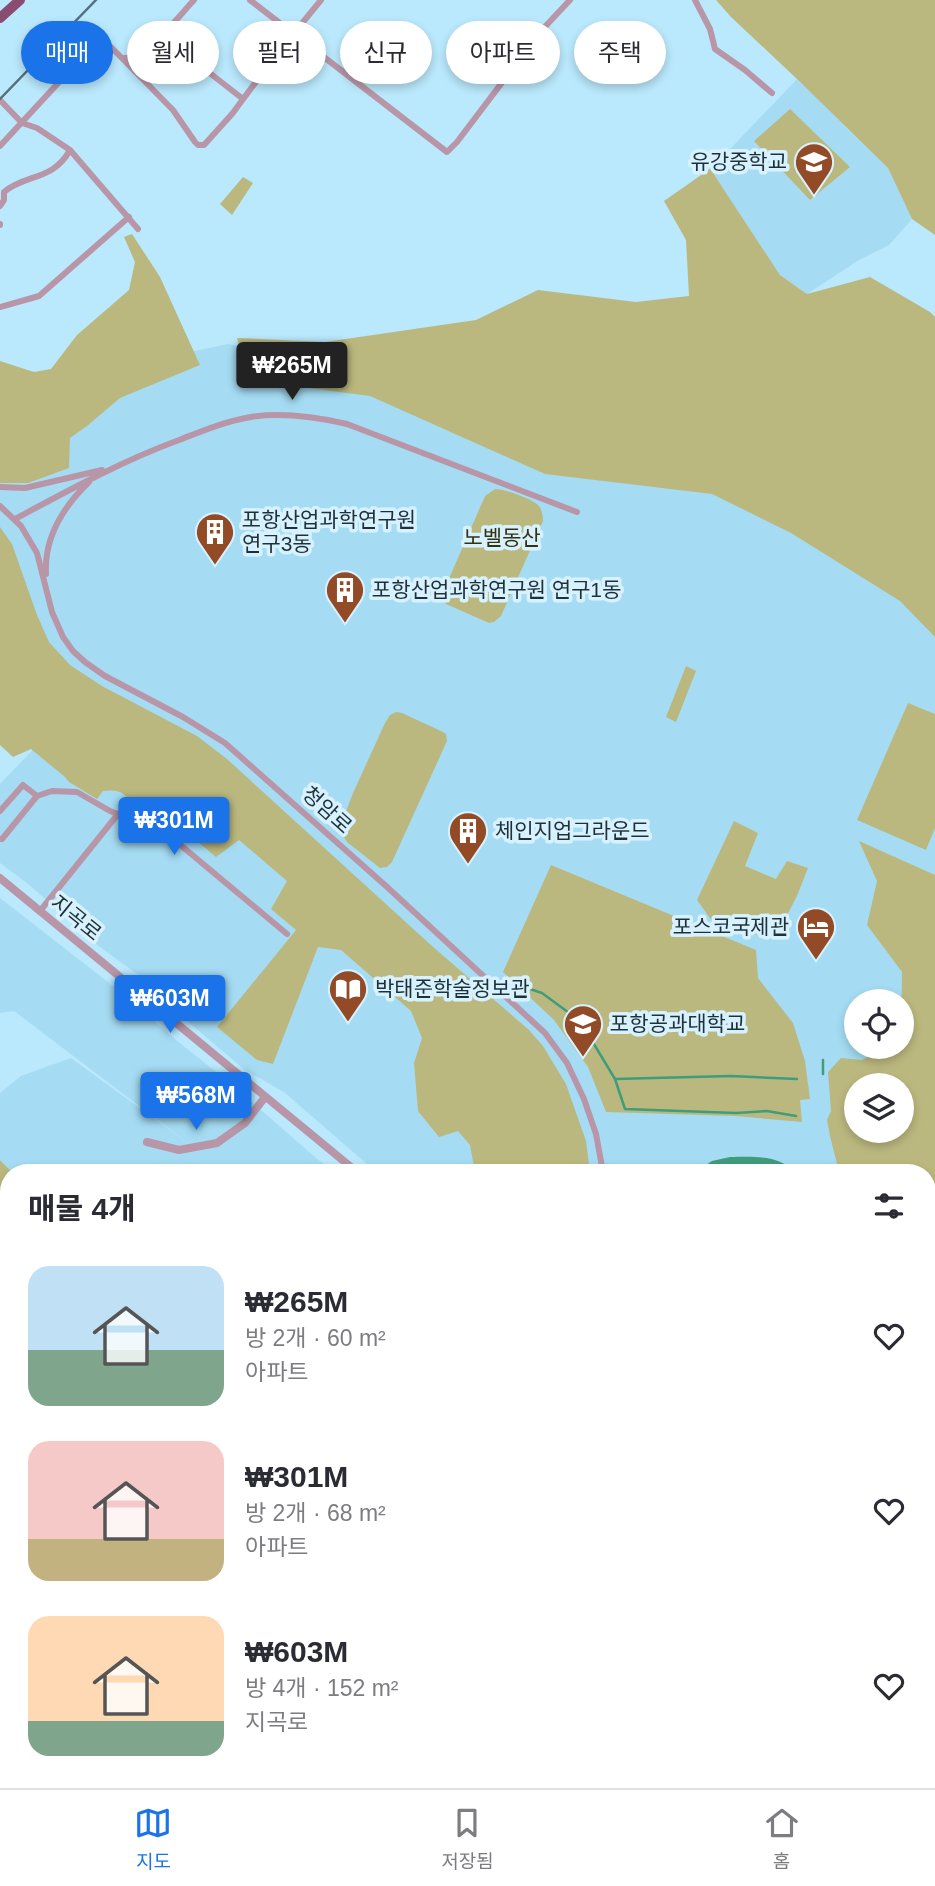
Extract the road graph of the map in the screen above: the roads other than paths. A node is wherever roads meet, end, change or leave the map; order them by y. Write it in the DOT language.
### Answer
graph roads {
  1 [pos="20,0"];
  2 [pos="194,0"];
  3 [pos="250,0"];
  4 [pos="321,0"];
  5 [pos="570,0"];
  6 [pos="695,0"];
  7 [pos="0,18"];
  8 [pos="174,21"];
  9 [pos="277,21"];
  10 [pos="304,21"];
  11 [pos="122,58"];
  12 [pos="127,59"];
  13 [pos="326,59"];
  14 [pos="219,80"];
  15 [pos="255,84"];
  16 [pos="772,93"];
  17 [pos="243,99"];
  18 [pos="0,100"];
  19 [pos="22,123"];
  20 [pos="0,146"];
  21 [pos="70,150"];
  22 [pos="0,206"];
  23 [pos="129,217"];
  24 [pos="138,229"];
  25 [pos="0,307"];
  26 [pos="111,469"];
  27 [pos="95,477"];
  28 [pos="0,488"];
  29 [pos="0,506"];
  30 [pos="577,512"];
  31 [pos="15,520"];
  32 [pos="47,593"];
  33 [pos="37,796"];
  34 [pos="0,811"];
  35 [pos="118,814"];
  36 [pos="0,839"];
  37 [pos="0,878"];
  38 [pos="40,911"];
  39 [pos="287,934"];
  40 [pos="265,1097"];
  41 [pos="147,1142"];
  42 [pos="347,1164"];
  43 [pos="601,1164"];
  1 -- 7 [label="highway"];
  2 -- 8 [label="street"];
  3 -- 9 [label="street"];
  4 -- 10 [label="street"];
  5 -- 13 [label="street"];
  6 -- 16 [label="street"];
  11 -- 12 [label="street"];
  11 -- 17 [label="street"];
  11 -- 19 [label="street"];
  14 -- 17 [label="street"];
  15 -- 17 [label="street"];
  18 -- 19 [label="street"];
  19 -- 20 [label="street"];
  19 -- 21 [label="street"];
  21 -- 22 [label="street"];
  21 -- 23 [label="street"];
  23 -- 24 [label="street"];
  23 -- 25 [label="street"];
  26 -- 27 [label="street"];
  26 -- 28 [label="street"];
  26 -- 30 [label="street"];
  27 -- 31 [label="street"];
  27 -- 32 [label="street"];
  29 -- 31 [label="street, 청암로"];
  31 -- 32 [label="street, 청암로"];
  32 -- 43 [label="street, 청암로"];
  33 -- 34 [label="street"];
  33 -- 35 [label="street"];
  33 -- 36 [label="street"];
  35 -- 38 [label="street"];
  35 -- 39 [label="street"];
  37 -- 38 [label="street, 지곡로"];
  38 -- 40 [label="street, 지곡로"];
  40 -- 41 [label="street"];
  40 -- 42 [label="street, 지곡로"];
}
